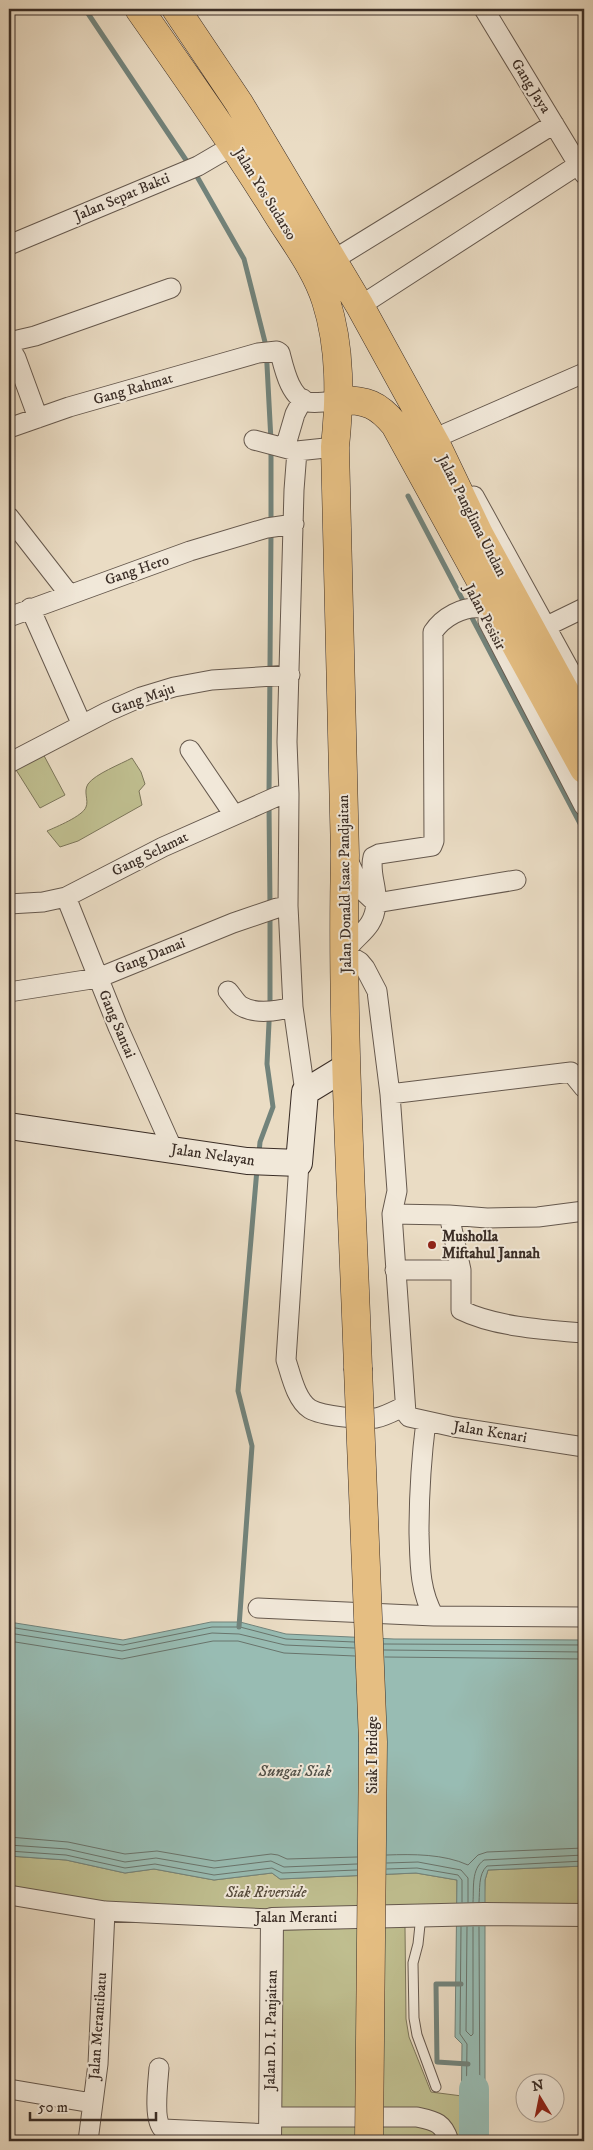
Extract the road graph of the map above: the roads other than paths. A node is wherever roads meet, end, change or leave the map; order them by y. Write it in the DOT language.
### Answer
graph roads {
  1 [pos="139,9"];
  2 [pos="176,9"];
  3 [pos="484,9"];
  4 [pos="554,124"];
  5 [pos="234,145"];
  6 [pos="583,166"];
  7 [pos="9,245"];
  8 [pos="333,260"];
  9 [pos="171,288"];
  10 [pos="360,306"];
  11 [pos="9,344"];
  12 [pos="584,373"];
  13 [pos="303,399"];
  14 [pos="340,400"];
  15 [pos="38,418"];
  16 [pos="395,425"];
  17 [pos="9,428"];
  18 [pos="275,446"];
  19 [pos="335,447"];
  20 [pos="441,449"];
  21 [pos="9,517"];
  22 [pos="280,526"];
  23 [pos="470,539"];
  24 [pos="69,594"];
  25 [pos="30,608"];
  26 [pos="584,608"];
  27 [pos="469,610"];
  28 [pos="9,617"];
  29 [pos="552,623"];
  30 [pos="560,666"];
  31 [pos="276,675"];
  32 [pos="584,696"];
  33 [pos="82,725"];
  34 [pos="569,739"];
  35 [pos="190,750"];
  36 [pos="9,763"];
  37 [pos="580,778"];
  38 [pos="284,795"];
  39 [pos="584,806"];
  40 [pos="234,815"];
  41 [pos="345,855"];
  42 [pos="516,880"];
  43 [pos="66,897"];
  44 [pos="376,903"];
  45 [pos="9,904"];
  46 [pos="282,907"];
  47 [pos="345,953"];
  48 [pos="98,978"];
  49 [pos="228,991"];
  50 [pos="9,992"];
  51 [pos="285,1009"];
  52 [pos="346,1067"];
  53 [pos="584,1088"];
  54 [pos="305,1092"];
  55 [pos="390,1094"];
  56 [pos="9,1126"];
  57 [pos="173,1150"];
  58 [pos="287,1163"];
  59 [pos="584,1212"];
  60 [pos="392,1214"];
  61 [pos="449,1215"];
  62 [pos="395,1270"];
  63 [pos="461,1270"];
  64 [pos="584,1333"];
  65 [pos="358,1368"];
  66 [pos="405,1406"];
  67 [pos="426,1421"];
  68 [pos="584,1447"];
  69 [pos="258,1608"];
  70 [pos="434,1616"];
  71 [pos="584,1617"];
  72 [pos="9,1895"];
  73 [pos="105,1911"];
  74 [pos="422,1915"];
  75 [pos="584,1915"];
  76 [pos="272,1919"];
  77 [pos="159,2068"];
  78 [pos="436,2087"];
  79 [pos="9,2089"];
  80 [pos="92,2103"];
  81 [pos="270,2131"];
  82 [pos="88,2141"];
  83 [pos="370,2141"];
  84 [pos="449,2141"];
  1 -- 5 [label="main road, Jalan Yos Sudarso"];
  2 -- 8 [label="main road, Jalan Yos Sudarso"];
  3 -- 4 [label="street, Gang Jaya"];
  4 -- 6 [label="street, Gang Jaya"];
  4 -- 8 [label="street"];
  5 -- 7 [label="street, Jalan Sepat Bakti"];
  5 -- 14 [label="main road, Jalan Yos Sudarso"];
  6 -- 10 [label="street"];
  8 -- 10 [label="main road, Jalan Yos Sudarso"];
  9 -- 11 [label="street"];
  10 -- 20 [label="main road, Jalan Panglima Undan"];
  11 -- 15 [label="street"];
  12 -- 20 [label="street"];
  13 -- 14 [label="street"];
  13 -- 15 [label="street, Gang Rahmat"];
  13 -- 18 [label="street"];
  14 -- 16 [label="main road, Jalan Panglima Undan"];
  14 -- 19 [label="main road, Jalan Donald Isaac Pandjaitan"];
  15 -- 17 [label="street, Gang Rahmat"];
  16 -- 23 [label="main road, Jalan Panglima Undan"];
  16 -- 27 [label="street, Jalan Pesisir"];
  18 -- 19 [label="street"];
  18 -- 22 [label="street"];
  19 -- 41 [label="main road, Jalan Donald Isaac Pandjaitan"];
  20 -- 23 [label="main road, Jalan Panglima Undan"];
  20 -- 29 [label="street"];
  21 -- 24 [label="street"];
  22 -- 24 [label="street, Gang Hero"];
  22 -- 31 [label="street"];
  23 -- 30 [label="main road, Jalan Panglima Undan"];
  23 -- 34 [label="main road, Jalan Panglima Undan"];
  24 -- 25 [label="street, Gang Hero"];
  25 -- 28 [label="street, Gang Hero"];
  25 -- 33 [label="street"];
  26 -- 29 [label="street"];
  27 -- 34 [label="street, Jalan Pesisir"];
  27 -- 44 [label="street"];
  29 -- 30 [label="street"];
  30 -- 32 [label="street"];
  30 -- 34 [label="main road, Jalan Panglima Undan"];
  31 -- 33 [label="street, Gang Maju"];
  31 -- 38 [label="street"];
  33 -- 36 [label="street, Gang Maju"];
  34 -- 37 [label="main road, Jalan Panglima Undan"];
  35 -- 40 [label="street"];
  37 -- 39 [label="street"];
  38 -- 40 [label="street, Gang Selamat"];
  38 -- 46 [label="street"];
  40 -- 43 [label="street, Gang Selamat"];
  41 -- 44 [label="street"];
  41 -- 47 [label="main road, Jalan Donald Isaac Pandjaitan"];
  42 -- 44 [label="street"];
  43 -- 45 [label="street, Gang Selamat"];
  43 -- 48 [label="street, Gang Santai"];
  44 -- 47 [label="street"];
  46 -- 48 [label="street, Gang Damai"];
  46 -- 51 [label="street"];
  47 -- 52 [label="main road, Jalan Donald Isaac Pandjaitan"];
  47 -- 55 [label="street"];
  48 -- 50 [label="street, Gang Damai"];
  48 -- 57 [label="street, Gang Santai"];
  49 -- 51 [label="street"];
  51 -- 54 [label="street"];
  52 -- 54 [label="main road"];
  52 -- 65 [label="main road, Jalan Donald Isaac Pandjaitan"];
  53 -- 55 [label="street"];
  54 -- 58 [label="main road"];
  55 -- 60 [label="street"];
  56 -- 57 [label="main road, Jalan Nelayan"];
  57 -- 58 [label="main road, Jalan Nelayan"];
  58 -- 66 [label="street"];
  59 -- 61 [label="street"];
  60 -- 61 [label="street"];
  60 -- 62 [label="street"];
  61 -- 63 [label="street"];
  62 -- 63 [label="street"];
  62 -- 66 [label="street"];
  63 -- 64 [label="street"];
  65 -- 83 [label="main road, Siak I Bridge, bridge"];
  66 -- 67 [label="street, Jalan Kenari"];
  67 -- 68 [label="street, Jalan Kenari"];
  67 -- 70 [label="street"];
  69 -- 70 [label="street"];
  70 -- 71 [label="street"];
  72 -- 73 [label="street, Jalan Meranti"];
  73 -- 76 [label="street, Jalan Meranti"];
  73 -- 80 [label="street, Jalan Merantibatu"];
  74 -- 75 [label="street, Jalan Meranti"];
  74 -- 76 [label="street, Jalan Meranti"];
  74 -- 78 [label="lane"];
  76 -- 81 [label="street, Jalan D. I. Panjaitan"];
  77 -- 81 [label="street"];
  79 -- 80 [label="street"];
  80 -- 82 [label="street, Jalan Merantibatu"];
  81 -- 84 [label="street"];
}
